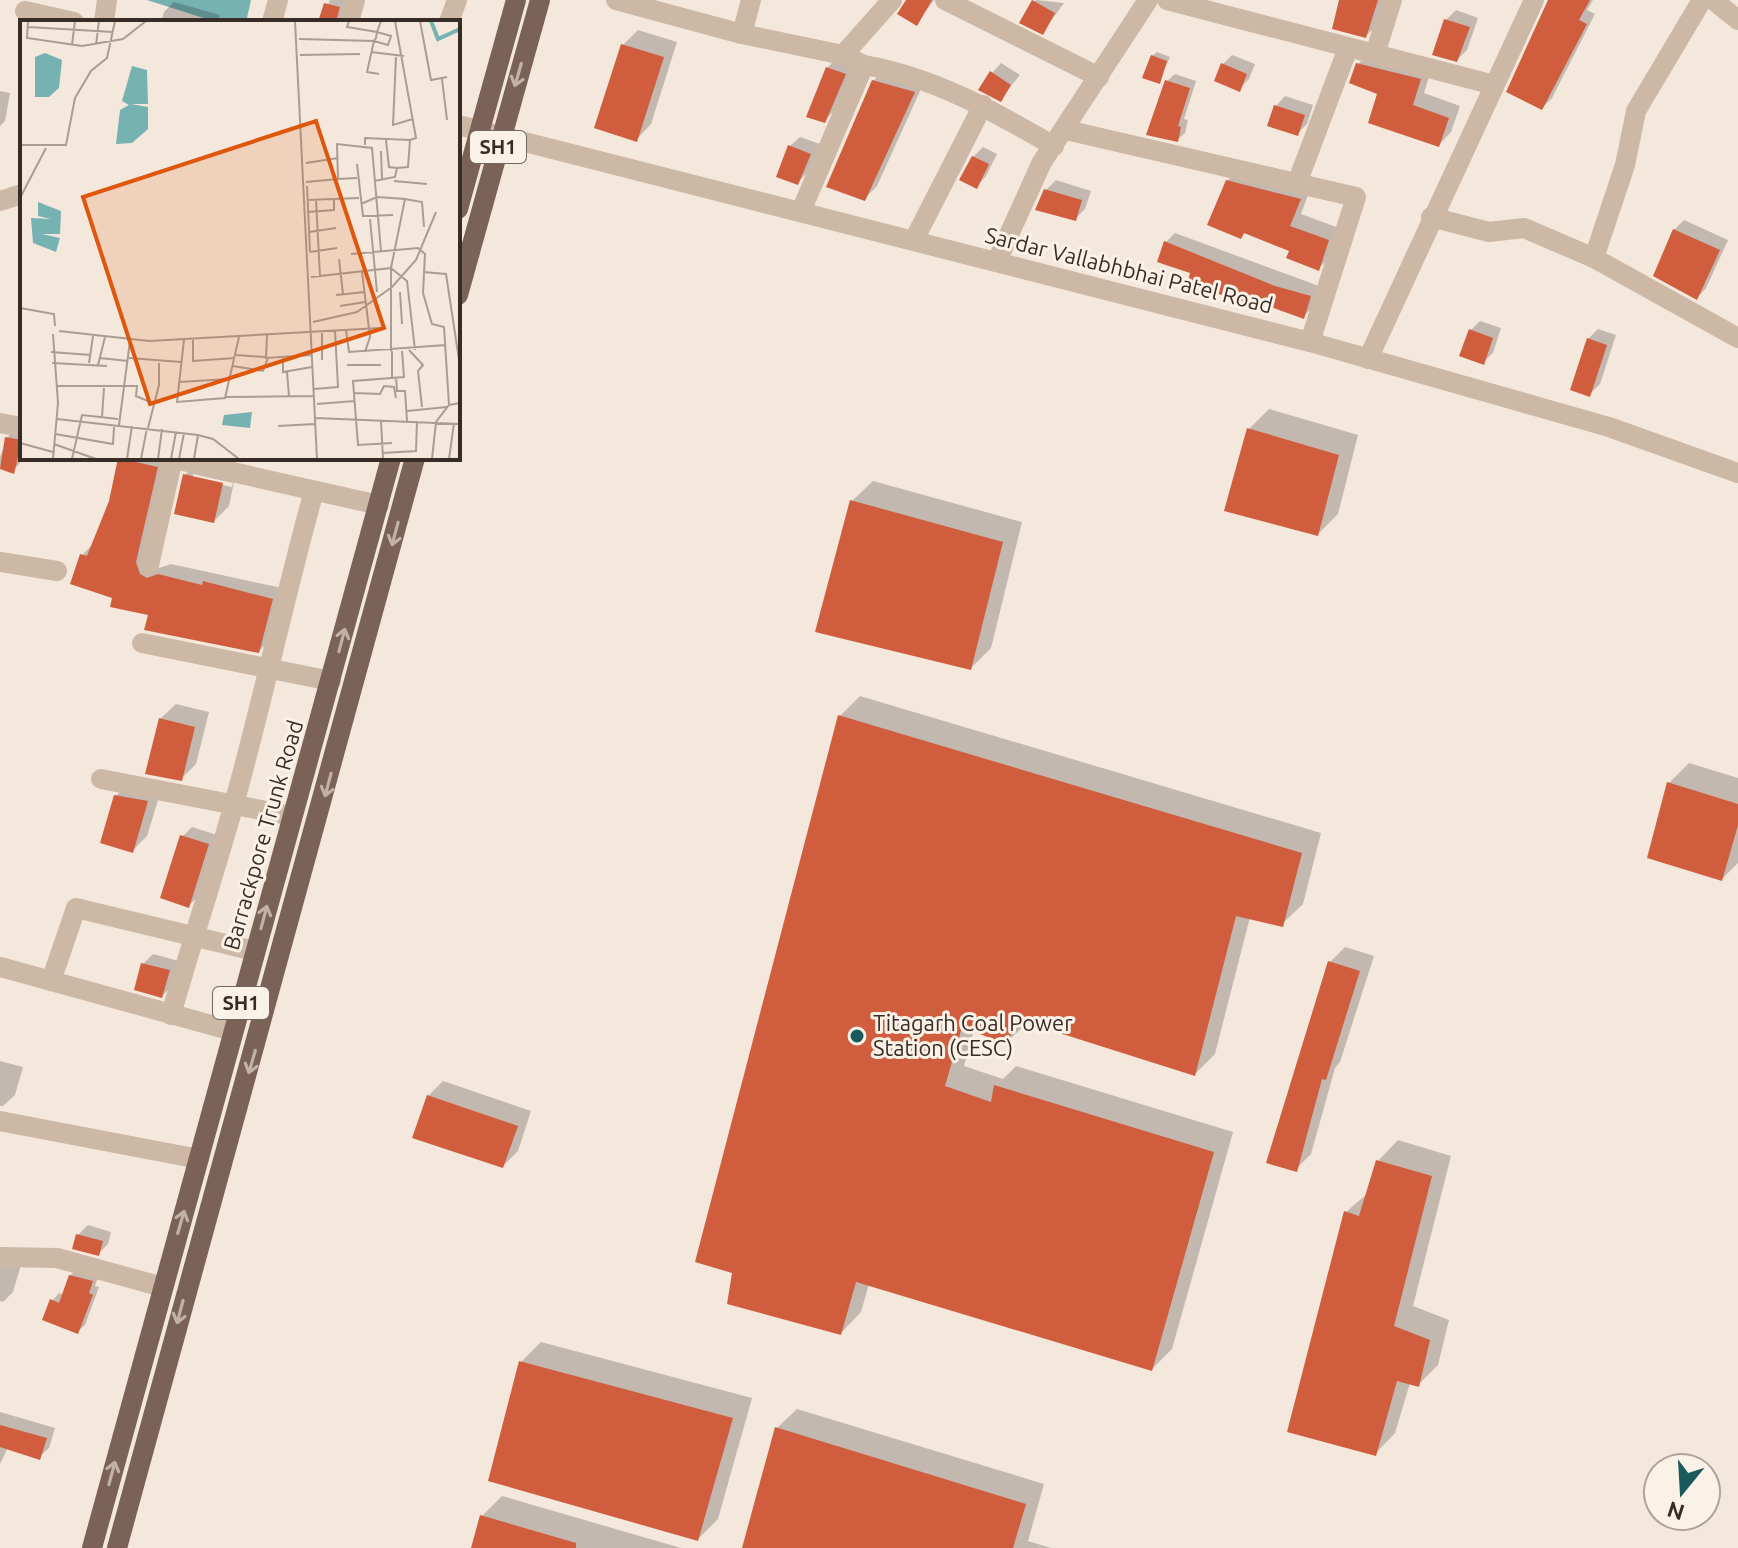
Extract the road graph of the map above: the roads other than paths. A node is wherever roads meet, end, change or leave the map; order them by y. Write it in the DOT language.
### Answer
graph roads {
  1 [pos="107,0"];
  2 [pos="278,0"];
  3 [pos="355,0"];
  4 [pos="457,0"];
  5 [pos="516,0"];
  6 [pos="540,0"];
  7 [pos="616,0"];
  8 [pos="751,0"];
  9 [pos="892,0"];
  10 [pos="945,0"];
  11 [pos="1148,0"];
  12 [pos="1167,0"];
  13 [pos="1392,0"];
  14 [pos="1534,0"];
  15 [pos="1702,0"];
  16 [pos="1713,0"];
  17 [pos="25,11"];
  18 [pos="61,20"];
  19 [pos="104,20"];
  20 [pos="273,20"];
  21 [pos="350,20"];
  22 [pos="450,20"];
  23 [pos="1738,20"];
  24 [pos="742,34"];
  25 [pos="1348,48"];
  26 [pos="1375,54"];
  27 [pos="843,55"];
  28 [pos="864,65"];
  29 [pos="1099,77"];
  30 [pos="1494,85"];
  31 [pos="983,105"];
  32 [pos="460,126"];
  33 [pos="480,131"];
  34 [pos="501,136"];
  35 [pos="1060,138"];
  36 [pos="1297,183"];
  37 [pos="20,195"];
  38 [pos="460,198"];
  39 [pos="0,201"];
  40 [pos="801,211"];
  41 [pos="1431,217"];
  42 [pos="914,240"];
  43 [pos="1594,258"];
  44 [pos="997,261"];
  45 [pos="460,288"];
  46 [pos="1738,338"];
  47 [pos="1310,342"];
  48 [pos="1368,359"];
  49 [pos="172,460"];
  50 [pos="181,460"];
  51 [pos="390,460"];
  52 [pos="414,460"];
  53 [pos="1737,471"];
  54 [pos="314,491"];
  55 [pos="379,505"];
  56 [pos="0,562"];
  57 [pos="149,565"];
  58 [pos="57,571"];
  59 [pos="142,643"];
  60 [pos="270,666"];
  61 [pos="331,681"];
  62 [pos="101,779"];
  63 [pos="234,804"];
  64 [pos="292,816"];
  65 [pos="193,936"];
  66 [pos="255,951"];
  67 [pos="0,967"];
  68 [pos="51,981"];
  69 [pos="171,1015"];
  70 [pos="233,1031"];
  71 [pos="0,1121"];
  72 [pos="199,1159"];
  73 [pos="0,1257"];
  74 [pos="163,1287"];
  75 [pos="92,1548"];
  76 [pos="117,1548"];
  1 -- 19 [label="street"];
  2 -- 20 [label="street"];
  3 -- 21 [label="street"];
  4 -- 22 [label="street"];
  5 -- 33 [label="main road, SH1"];
  6 -- 34 [label="main road, SH1, one-way"];
  7 -- 24 [label="street"];
  8 -- 24 [label="street"];
  9 -- 27 [label="street"];
  10 -- 29 [label="street"];
  11 -- 29 [label="street"];
  12 -- 25 [label="street"];
  13 -- 26 [label="street"];
  14 -- 30 [label="street"];
  15 -- 43 [label="street"];
  16 -- 23 [label="street"];
  17 -- 18 [label="street"];
  24 -- 27 [label="street"];
  25 -- 26 [label="street"];
  25 -- 36 [label="street"];
  26 -- 30 [label="street"];
  27 -- 28 [label="street"];
  28 -- 31 [label="street"];
  28 -- 40 [label="street"];
  29 -- 35 [label="street"];
  30 -- 41 [label="street"];
  31 -- 35 [label="street"];
  31 -- 42 [label="street"];
  32 -- 33 [label="street, Sardar Vallabhbhai Patel Road"];
  33 -- 34 [label="street, Sardar Vallabhbhai Patel Road"];
  33 -- 38 [label="main road, SH1"];
  34 -- 40 [label="street, Sardar Vallabhbhai Patel Road"];
  34 -- 45 [label="main road, SH1"];
  35 -- 36 [label="street"];
  35 -- 44 [label="street"];
  36 -- 47 [label="street"];
  37 -- 39 [label="street"];
  40 -- 42 [label="street, Sardar Vallabhbhai Patel Road"];
  41 -- 43 [label="street"];
  41 -- 48 [label="street"];
  42 -- 44 [label="street, Sardar Vallabhbhai Patel Road"];
  43 -- 46 [label="street"];
  44 -- 47 [label="street, Sardar Vallabhbhai Patel Road"];
  47 -- 48 [label="street, Sardar Vallabhbhai Patel Road"];
  48 -- 53 [label="street, Sardar Vallabhbhai Patel Road"];
  49 -- 57 [label="street"];
  50 -- 54 [label="street"];
  51 -- 55 [label="main road, Barrackpore Trunk Road / SH1"];
  52 -- 76 [label="main road, SH1, one-way"];
  54 -- 55 [label="street"];
  54 -- 60 [label="street"];
  61 -- 55 [label="main road, Barrackpore Trunk Road / SH1, one-way"];
  56 -- 58 [label="street"];
  59 -- 60 [label="street"];
  60 -- 61 [label="street"];
  60 -- 63 [label="street"];
  61 -- 64 [label="main road, Barrackpore Trunk Road / SH1"];
  62 -- 63 [label="street"];
  63 -- 64 [label="street"];
  63 -- 65 [label="street"];
  66 -- 64 [label="main road, Barrackpore Trunk Road / SH1, one-way"];
  65 -- 66 [label="street"];
  65 -- 68 [label="street"];
  65 -- 69 [label="street"];
  66 -- 70 [label="main road, Barrackpore Trunk Road / SH1"];
  67 -- 68 [label="street"];
  68 -- 69 [label="street"];
  69 -- 70 [label="street"];
  70 -- 72 [label="main road, Barrackpore Trunk Road / SH1"];
  71 -- 72 [label="street"];
  74 -- 72 [label="main road, Barrackpore Trunk Road / SH1, one-way"];
  73 -- 74 [label="street"];
  75 -- 74 [label="main road, Barrackpore Trunk Road / SH1, one-way"];
}
